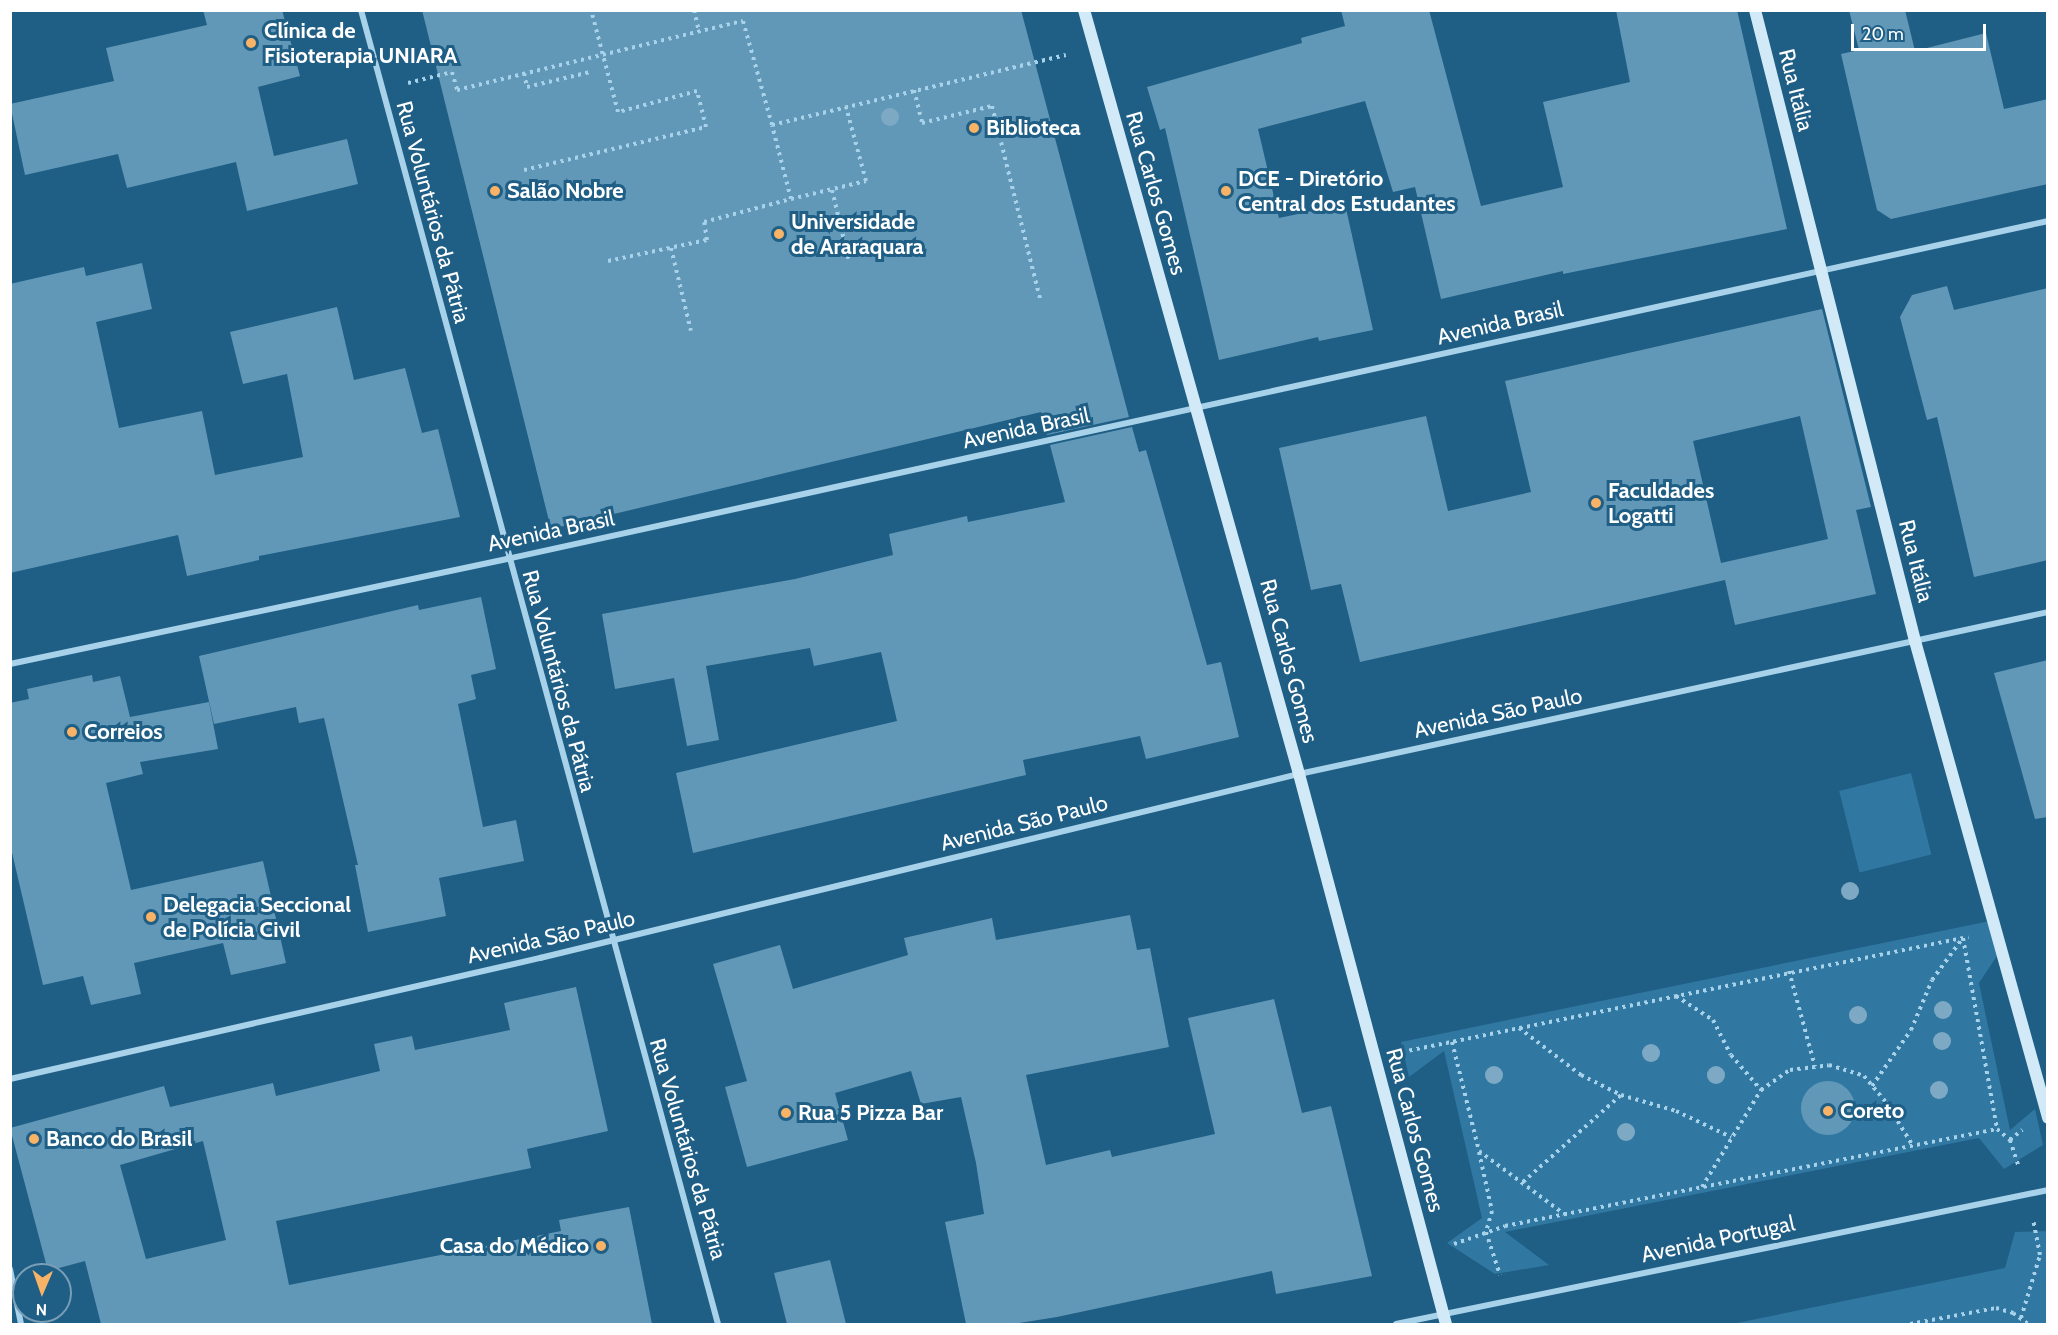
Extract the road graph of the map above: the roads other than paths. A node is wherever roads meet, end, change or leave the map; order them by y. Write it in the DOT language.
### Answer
graph roads {
  1 [pos="361,10"];
  2 [pos="1084,10"];
  3 [pos="1755,10"];
  4 [pos="2048,221"];
  5 [pos="1819,269"];
  6 [pos="1196,410"];
  7 [pos="507,559"];
  8 [pos="2048,612"];
  9 [pos="1915,641"];
  10 [pos="10,664"];
  11 [pos="1299,774"];
  12 [pos="611,942"];
  13 [pos="10,1079"];
  14 [pos="2048,1118"];
  15 [pos="2048,1190"];
  16 [pos="10,1269"];
  17 [pos="1445,1320"];
  18 [pos="21,1324"];
  19 [pos="718,1324"];
  20 [pos="1396,1324"];
  1 -- 7 [label="street, Rua Voluntários da Pátria"];
  2 -- 6 [label="street, Rua Carlos Gomes"];
  3 -- 5 [label="street, Rua Itália"];
  4 -- 5 [label="street, Avenida Brasil"];
  5 -- 6 [label="street, Avenida Brasil"];
  5 -- 9 [label="street, Rua Itália"];
  6 -- 7 [label="street, Avenida Brasil"];
  6 -- 11 [label="street, Rua Carlos Gomes"];
  7 -- 10 [label="street, Avenida Brasil"];
  7 -- 12 [label="street, Rua Voluntários da Pátria"];
  8 -- 9 [label="street, Avenida São Paulo"];
  9 -- 11 [label="street, Avenida São Paulo"];
  9 -- 14 [label="street, Rua Itália"];
  11 -- 12 [label="street, Avenida São Paulo"];
  11 -- 17 [label="street, Rua Carlos Gomes"];
  12 -- 13 [label="street, Avenida São Paulo"];
  12 -- 19 [label="street, Rua Voluntários da Pátria"];
  15 -- 17 [label="street, Avenida Portugal"];
  16 -- 18 [label="street"];
  17 -- 20 [label="street, Avenida Portugal"];
}
